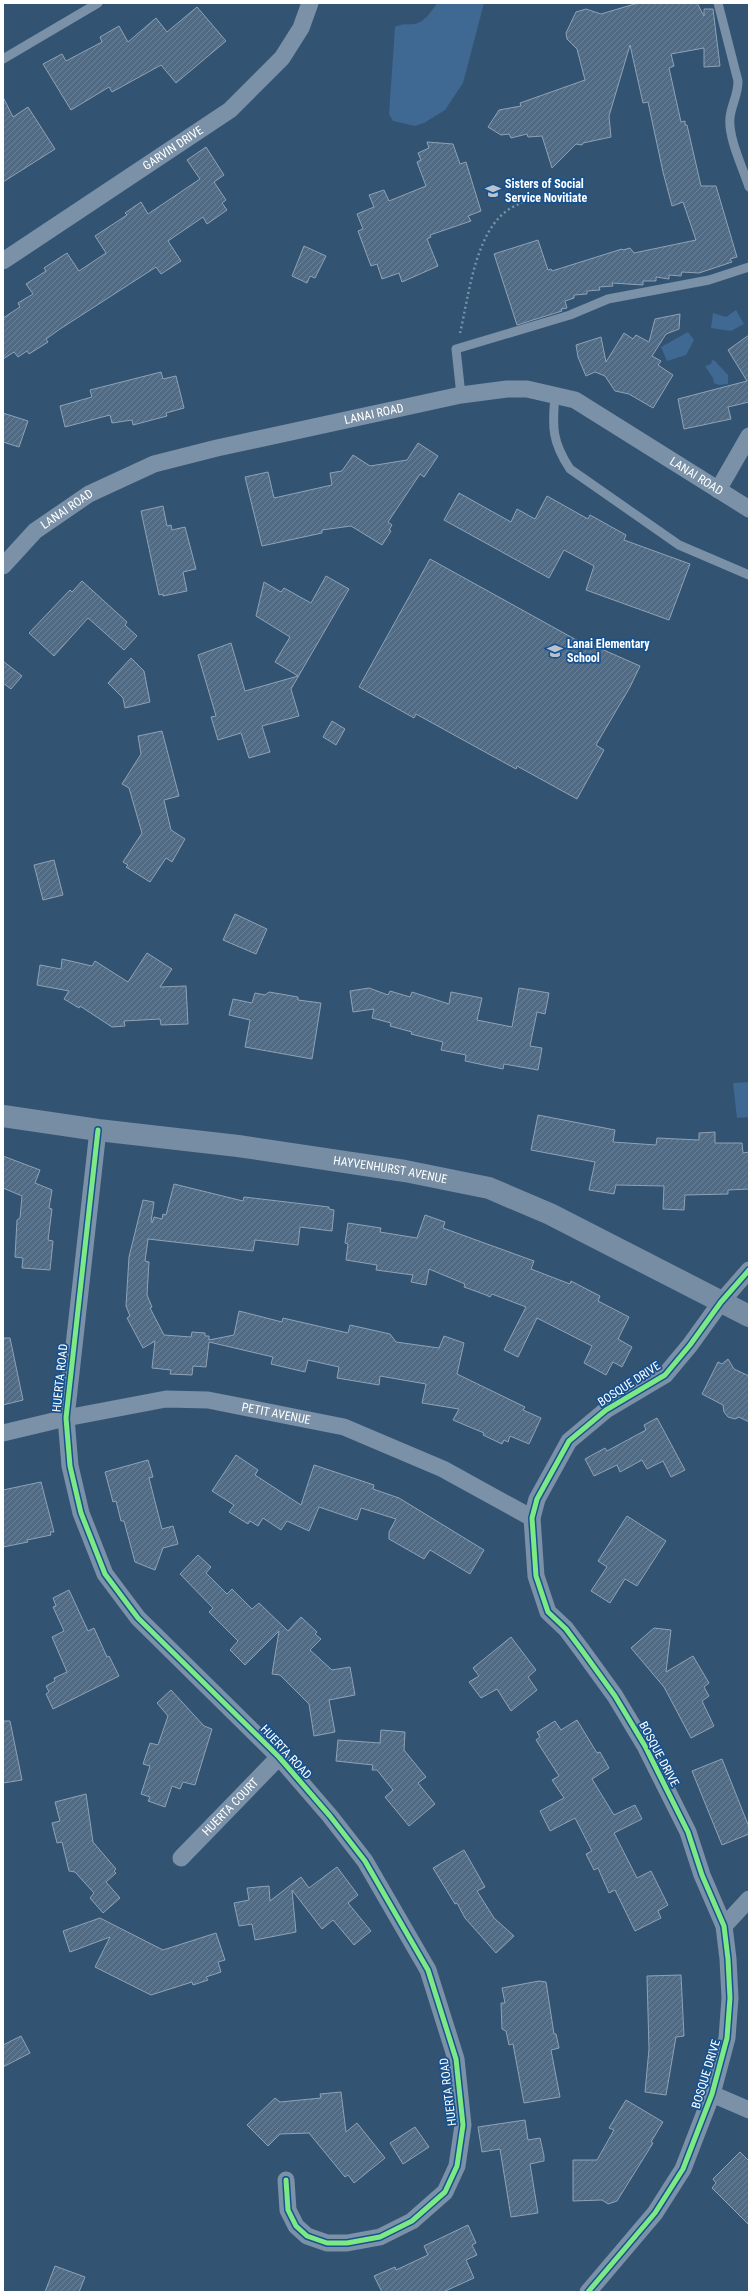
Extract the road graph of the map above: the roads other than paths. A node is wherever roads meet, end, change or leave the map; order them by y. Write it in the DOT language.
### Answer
graph roads {
  1 [pos="98,3"];
  2 [pos="310,3"];
  3 [pos="718,3"];
  4 [pos="3,59"];
  5 [pos="749,187"];
  6 [pos="3,261"];
  7 [pos="749,267"];
  8 [pos="461,395"];
  9 [pos="555,396"];
  10 [pos="749,436"];
  11 [pos="718,490"];
  12 [pos="749,509"];
  13 [pos="3,566"];
  14 [pos="749,575"];
  15 [pos="3,1116"];
  16 [pos="98,1130"];
  17 [pos="749,1270"];
  18 [pos="721,1302"];
  19 [pos="749,1316"];
  20 [pos="66,1418"];
  21 [pos="3,1433"];
  22 [pos="532,1518"];
  23 [pos="279,1757"];
  24 [pos="181,1858"];
  25 [pos="749,1899"];
  26 [pos="724,1926"];
  27 [pos="712,2094"];
  28 [pos="749,2110"];
  29 [pos="286,2180"];
  30 [pos="588,2292"];
  1 -- 4 [label="lane"];
  2 -- 6 [label="street, GARVIN DRIVE"];
  3 -- 5 [label="lane"];
  7 -- 8 [label="lane"];
  8 -- 9 [label="street, LANAI ROAD"];
  8 -- 13 [label="street, LANAI ROAD"];
  9 -- 11 [label="street, LANAI ROAD"];
  9 -- 14 [label="lane"];
  10 -- 11 [label="street"];
  11 -- 12 [label="street, LANAI ROAD"];
  15 -- 16 [label="main road, HAYVENHURST AVENUE"];
  16 -- 18 [label="main road, HAYVENHURST AVENUE"];
  16 -- 20 [label="street, HUERTA ROAD"];
  17 -- 18 [label="street, BOSQUE DRIVE"];
  18 -- 19 [label="main road, HAYVENHURST AVENUE"];
  18 -- 22 [label="street, BOSQUE DRIVE"];
  20 -- 21 [label="street, PETIT AVENUE"];
  20 -- 22 [label="street, PETIT AVENUE"];
  20 -- 23 [label="street, HUERTA ROAD"];
  22 -- 26 [label="street, BOSQUE DRIVE"];
  23 -- 24 [label="street, HUERTA COURT"];
  23 -- 29 [label="street, HUERTA ROAD"];
  25 -- 26 [label="street"];
  26 -- 27 [label="street, BOSQUE DRIVE"];
  27 -- 28 [label="street"];
  27 -- 30 [label="street, BOSQUE DRIVE"];
}
